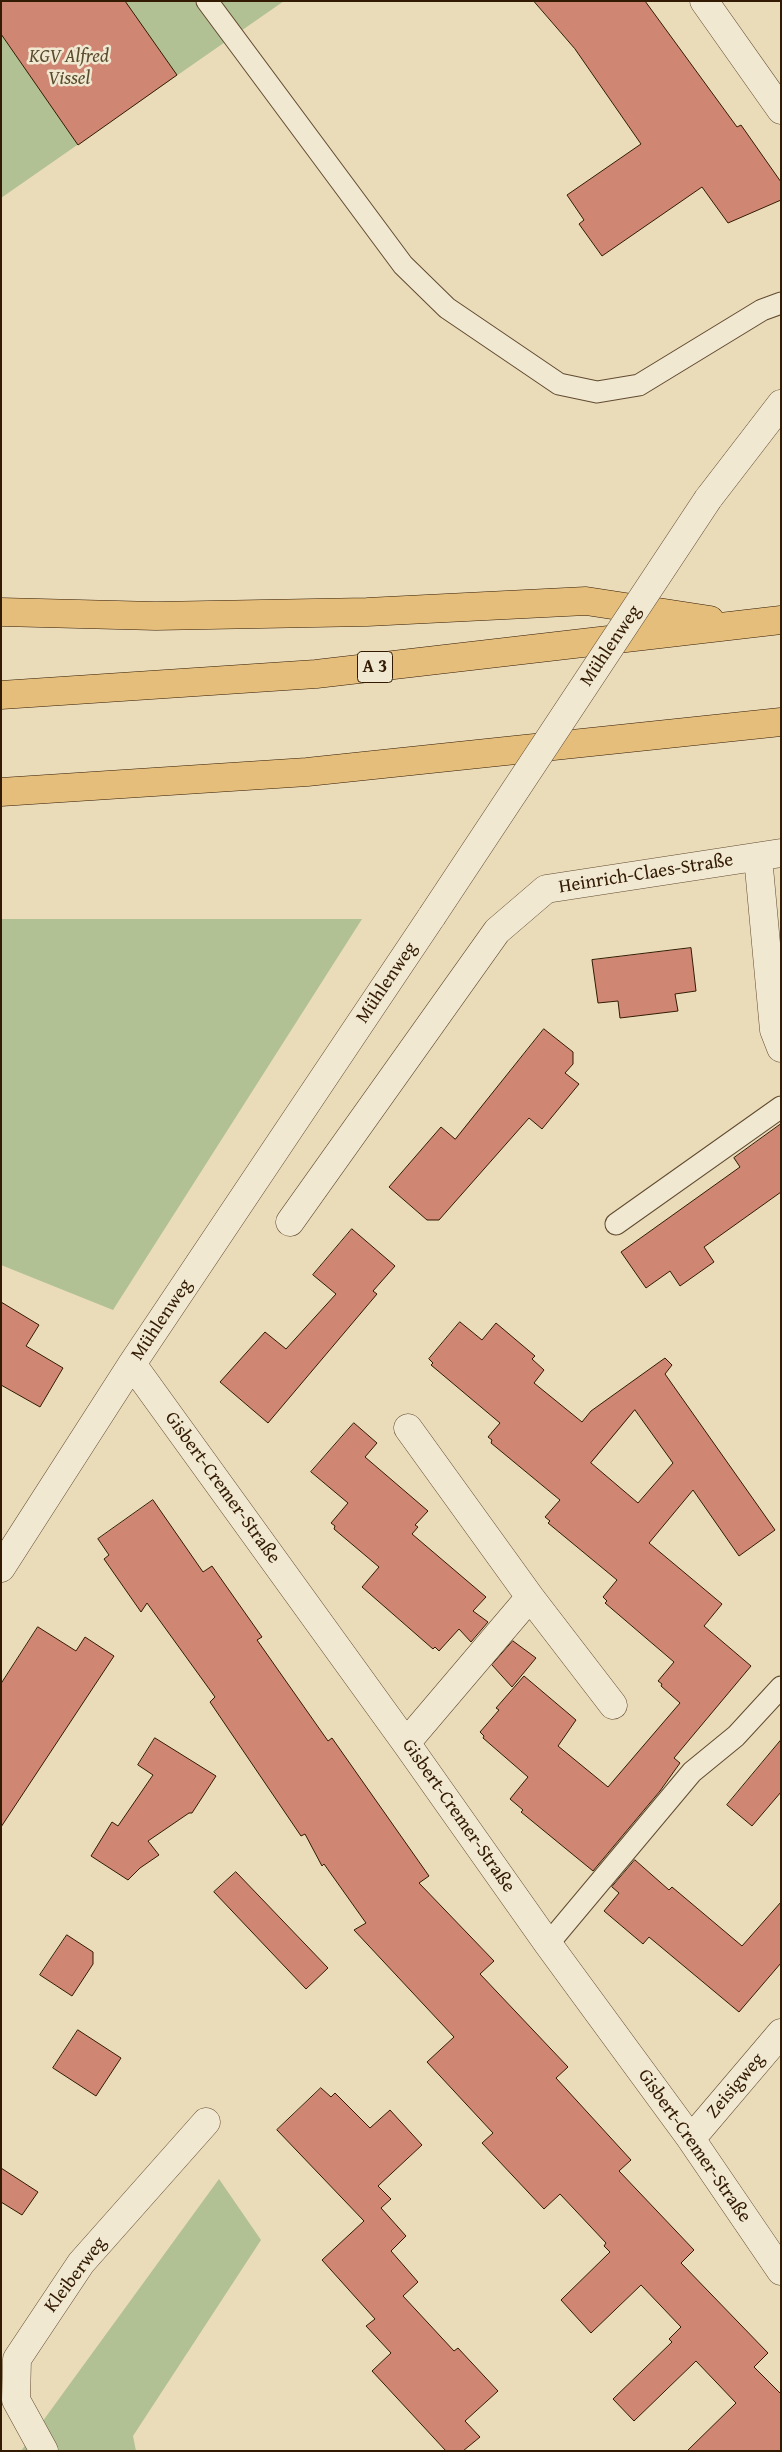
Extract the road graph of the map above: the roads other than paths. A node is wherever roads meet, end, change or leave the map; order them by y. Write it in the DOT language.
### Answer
graph roads {
  1 [pos="207,1"];
  2 [pos="704,1"];
  3 [pos="781,110"];
  4 [pos="781,303"];
  5 [pos="781,404"];
  6 [pos="1,612"];
  7 [pos="781,620"];
  8 [pos="746,625"];
  9 [pos="1,694"];
  10 [pos="781,722"];
  11 [pos="1,792"];
  12 [pos="769,855"];
  13 [pos="781,1048"];
  14 [pos="781,1107"];
  15 [pos="290,1222"];
  16 [pos="616,1224"];
  17 [pos="132,1364"];
  18 [pos="408,1428"];
  19 [pos="1,1568"];
  20 [pos="530,1596"];
  21 [pos="781,1687"];
  22 [pos="613,1705"];
  23 [pos="406,1742"];
  24 [pos="548,1944"];
  25 [pos="781,2033"];
  26 [pos="206,2122"];
  27 [pos="691,2139"];
  28 [pos="781,2271"];
  29 [pos="44,2451"];
  1 -- 4 [label="lane"];
  2 -- 3 [label="street"];
  5 -- 17 [label="street, Mühlenweg, bridge"];
  6 -- 8 [label="highway"];
  7 -- 8 [label="highway, A 3"];
  8 -- 9 [label="highway, A 3"];
  10 -- 11 [label="highway"];
  12 -- 13 [label="street"];
  12 -- 15 [label="street, Heinrich-Claes-Straße"];
  14 -- 16 [label="lane"];
  17 -- 19 [label="street, Mühlenweg"];
  17 -- 23 [label="street, Gisbert-Cremer-Straße"];
  18 -- 20 [label="street"];
  20 -- 22 [label="street"];
  20 -- 23 [label="street"];
  21 -- 24 [label="lane"];
  23 -- 24 [label="street, Gisbert-Cremer-Straße"];
  24 -- 27 [label="street, Gisbert-Cremer-Straße"];
  25 -- 27 [label="street, Zeisigweg"];
  26 -- 29 [label="street, Kleiberweg"];
  27 -- 28 [label="street, Gisbert-Cremer-Straße"];
}
